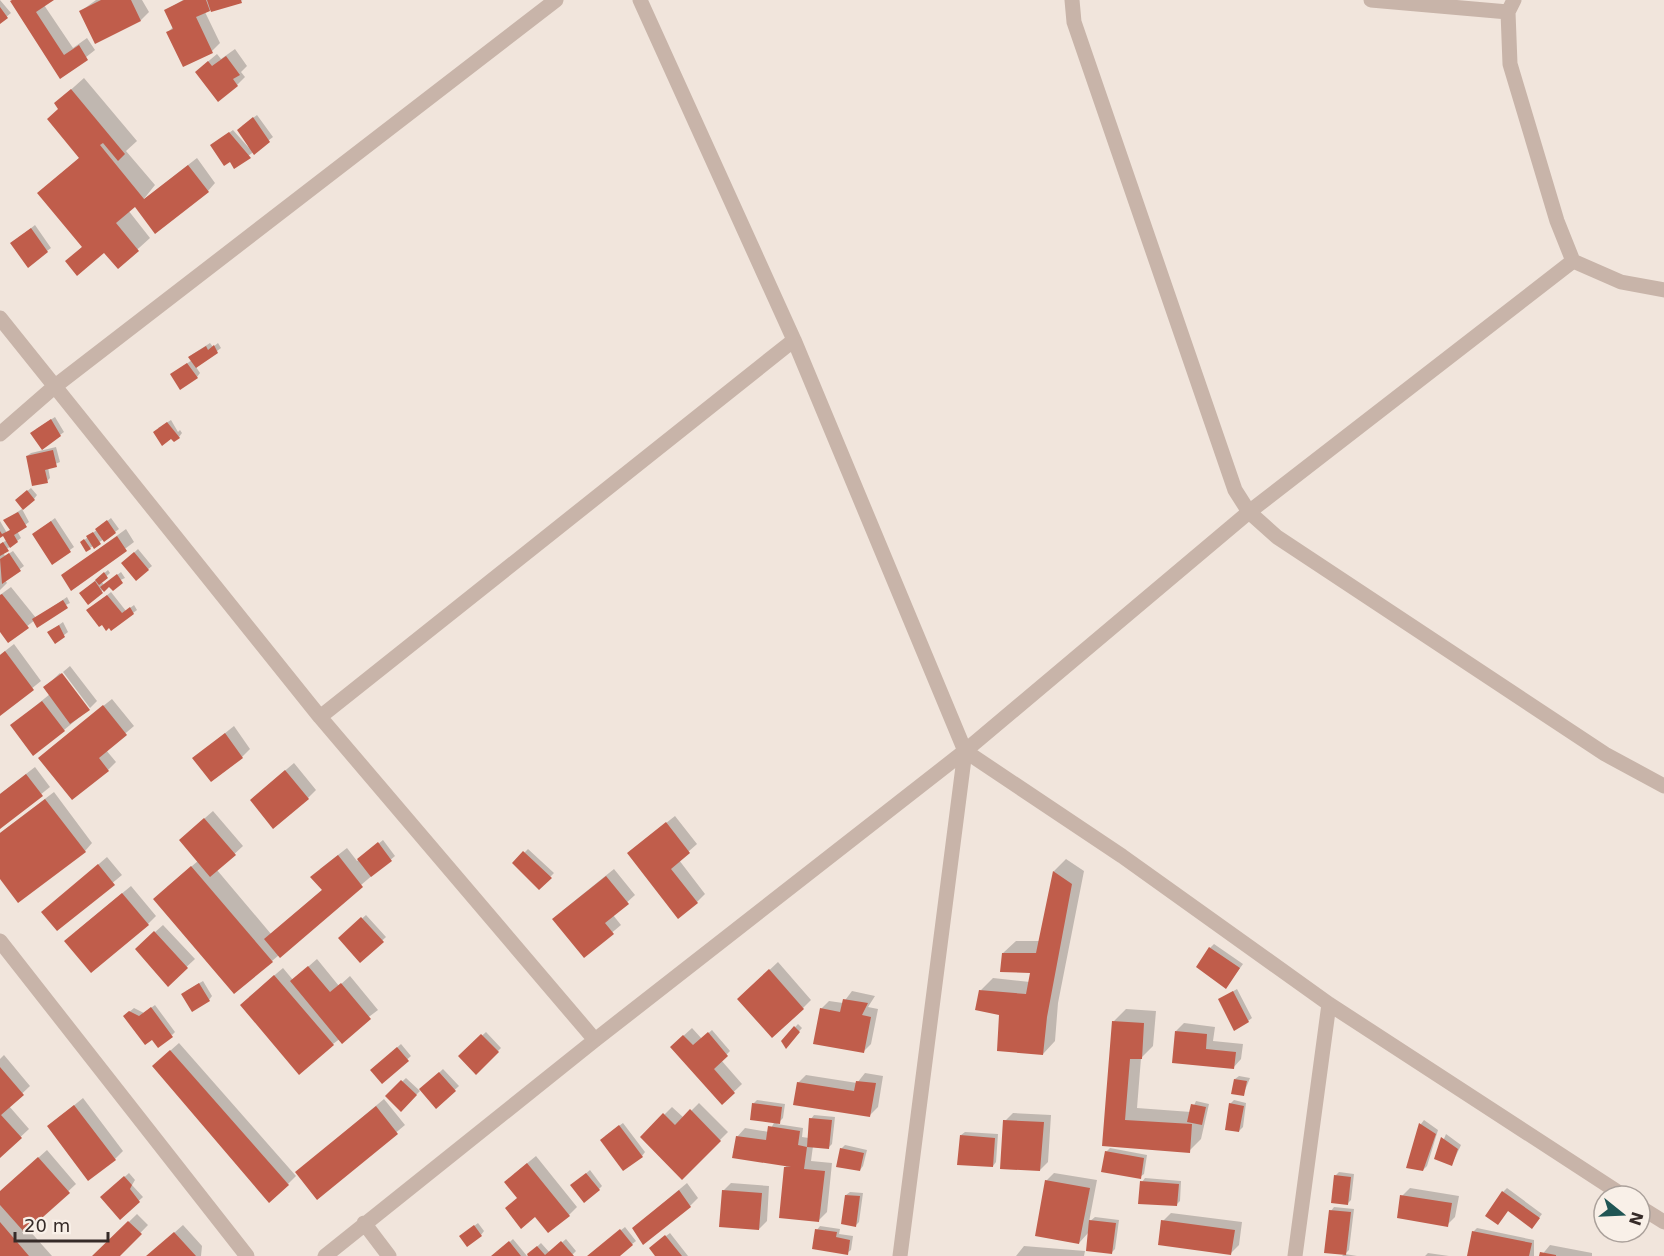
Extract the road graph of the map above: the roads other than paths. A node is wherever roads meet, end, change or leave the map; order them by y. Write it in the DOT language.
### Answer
graph roads {
  1 [pos="556,0"];
  2 [pos="640,0"];
  3 [pos="1072,0"];
  4 [pos="1371,0"];
  5 [pos="1511,6"];
  6 [pos="1573,261"];
  7 [pos="1664,290"];
  8 [pos="0,318"];
  9 [pos="794,340"];
  10 [pos="54,387"];
  11 [pos="0,434"];
  12 [pos="1249,512"];
  13 [pos="320,717"];
  14 [pos="965,751"];
  15 [pos="1664,786"];
  16 [pos="0,941"];
  17 [pos="1329,1004"];
  18 [pos="595,1040"];
  19 [pos="1606,1184"];
  20 [pos="364,1223"];
  21 [pos="247,1256"];
  22 [pos="326,1256"];
  23 [pos="389,1256"];
  24 [pos="900,1256"];
  25 [pos="1295,1256"];
  1 -- 10 [label="street"];
  2 -- 9 [label="street"];
  3 -- 12 [label="street"];
  4 -- 5 [label="street"];
  5 -- 6 [label="street"];
  6 -- 7 [label="street"];
  6 -- 12 [label="street"];
  8 -- 10 [label="street"];
  9 -- 13 [label="street"];
  9 -- 14 [label="street"];
  10 -- 11 [label="street"];
  10 -- 13 [label="street"];
  12 -- 14 [label="street"];
  12 -- 15 [label="street"];
  13 -- 18 [label="street"];
  14 -- 17 [label="street"];
  14 -- 18 [label="street"];
  14 -- 24 [label="street"];
  16 -- 21 [label="street"];
  17 -- 19 [label="street"];
  17 -- 25 [label="street"];
  18 -- 20 [label="street"];
  20 -- 22 [label="street"];
  20 -- 23 [label="street"];
}
